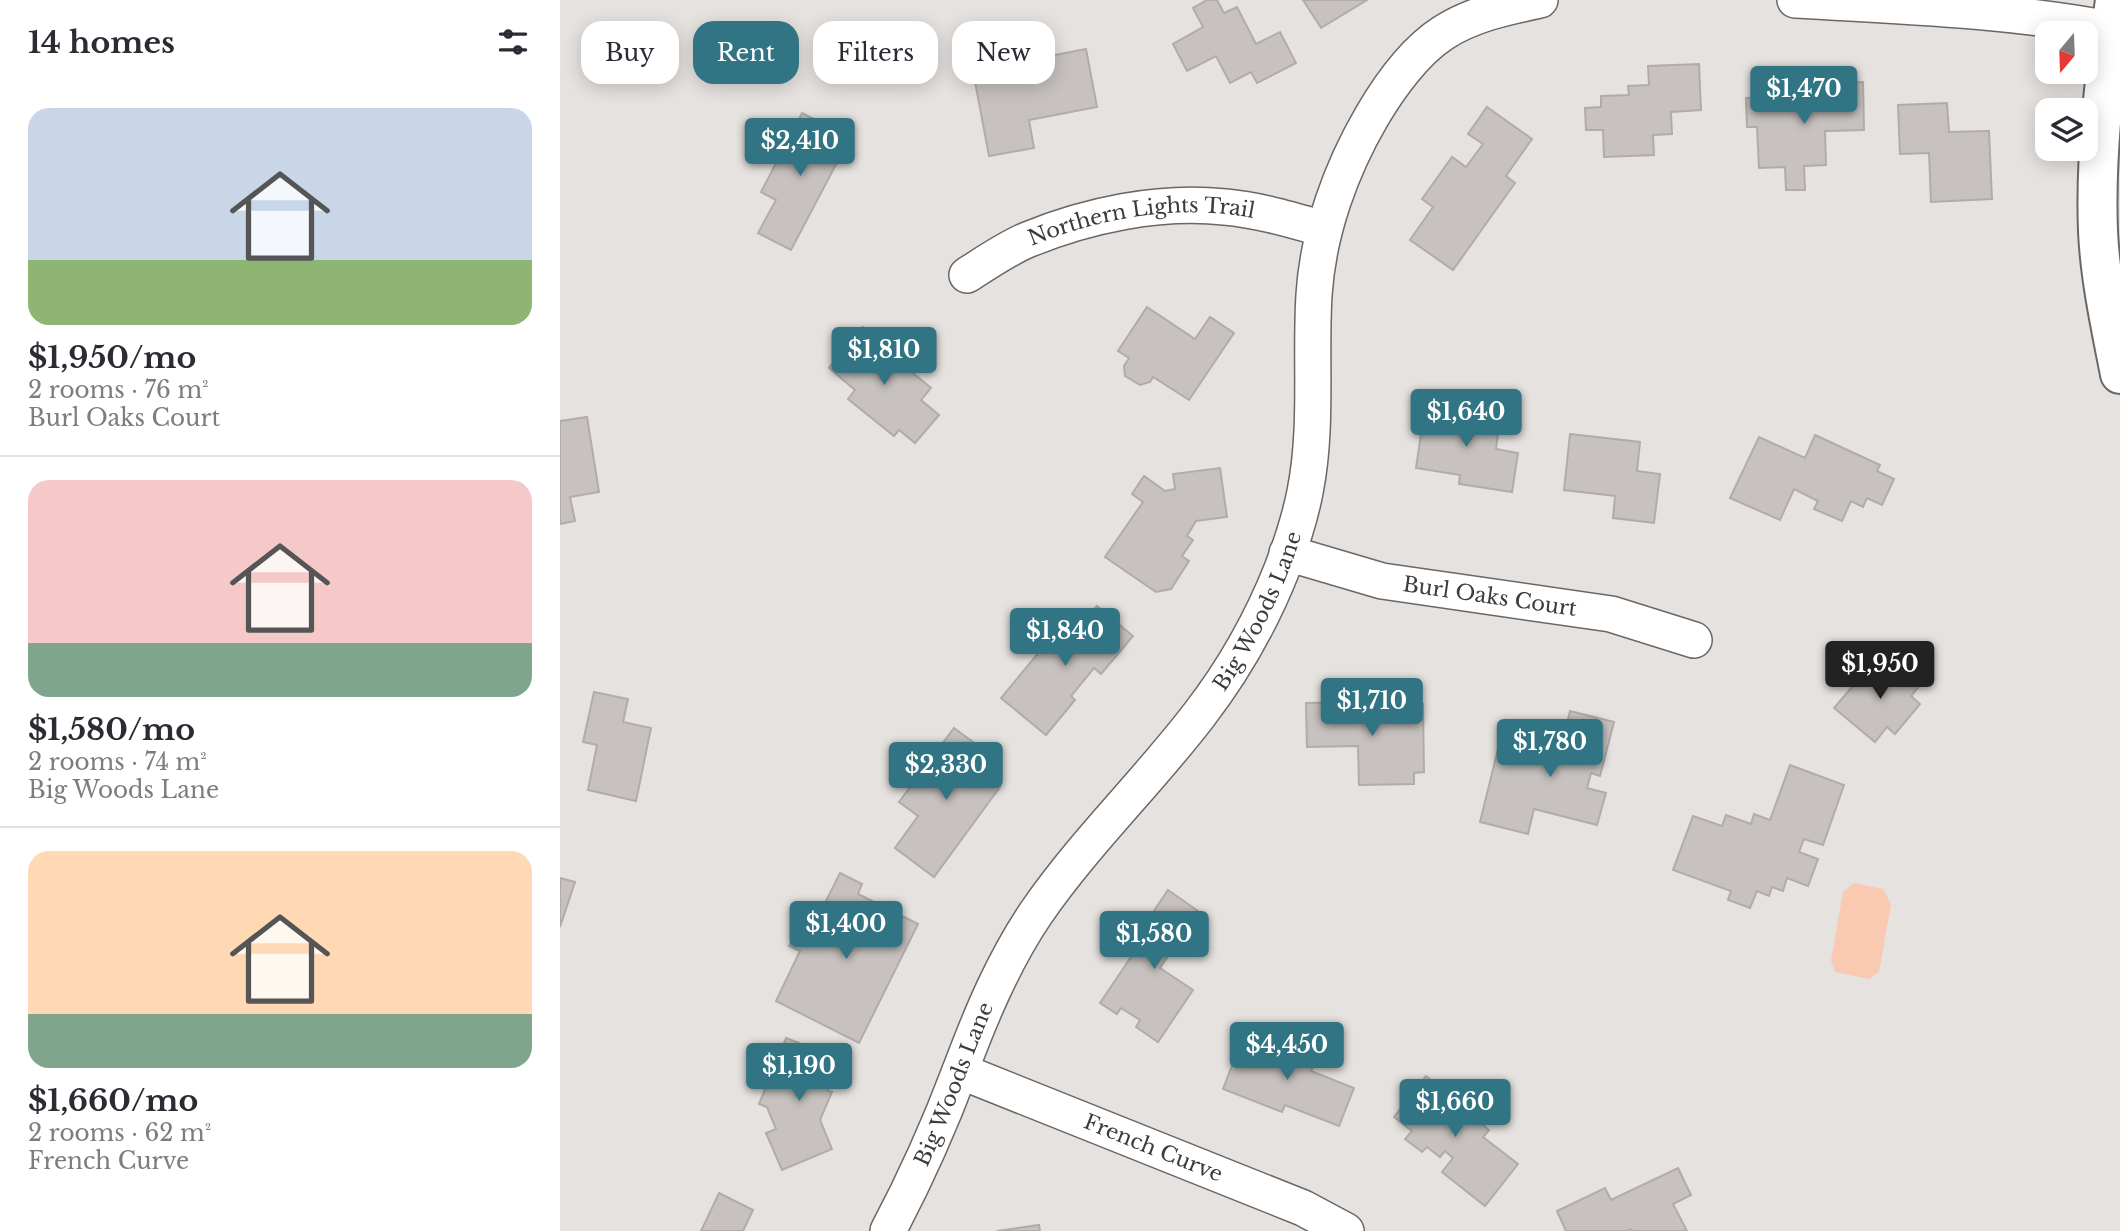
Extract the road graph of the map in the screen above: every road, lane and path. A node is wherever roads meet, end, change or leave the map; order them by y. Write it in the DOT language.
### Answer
graph roads {
  1 [pos="1540,0"];
  2 [pos="1795,0"];
  3 [pos="2115,20"];
  4 [pos="1324,229"];
  5 [pos="967,275"];
  6 [pos="2120,374"];
  7 [pos="1287,553"];
  8 [pos="1694,640"];
  9 [pos="960,1071"];
  10 [pos="888,1231"];
  11 [pos="1346,1231"];
  1 -- 4 [label="street, Big Woods Lane"];
  2 -- 3 [label="street"];
  3 -- 6 [label="main road"];
  4 -- 5 [label="street, Northern Lights Trail"];
  4 -- 7 [label="street, Big Woods Lane"];
  7 -- 8 [label="street, Burl Oaks Court"];
  7 -- 9 [label="street, Big Woods Lane"];
  9 -- 10 [label="street, Big Woods Lane"];
  9 -- 11 [label="street, French Curve"];
}
